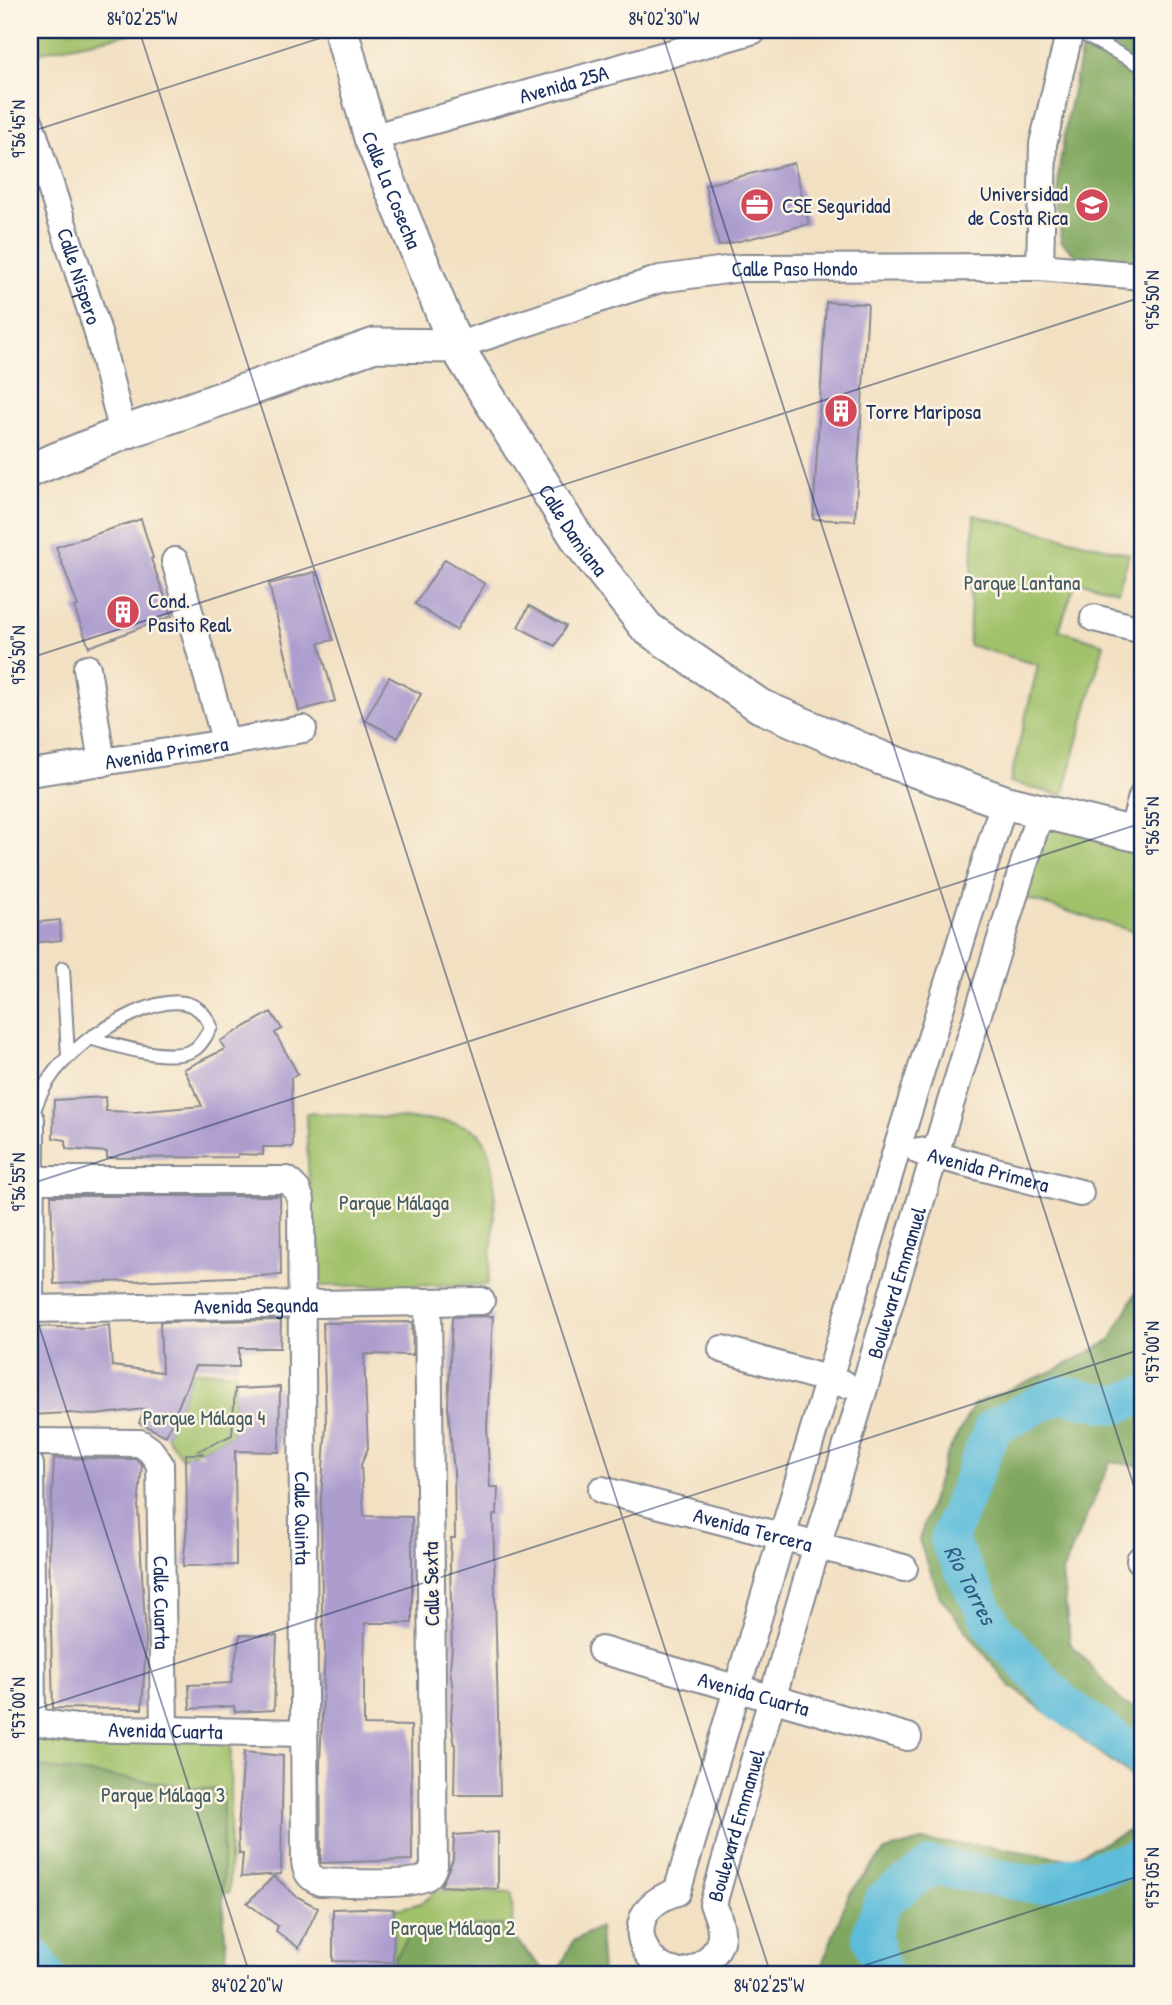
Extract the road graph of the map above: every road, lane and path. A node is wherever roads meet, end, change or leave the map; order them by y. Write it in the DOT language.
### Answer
graph roads {
  1 [pos="341,30"];
  2 [pos="754,30"];
  3 [pos="1070,30"];
  4 [pos="1075,30"];
  5 [pos="1142,66"];
  6 [pos="30,123"];
  7 [pos="371,138"];
  8 [pos="1040,267"];
  9 [pos="1142,276"];
  10 [pos="456,346"];
  11 [pos="122,433"];
  12 [pos="30,470"];
  13 [pos="175,561"];
  14 [pos="1094,618"];
  15 [pos="1142,630"];
  16 [pos="87,668"];
  17 [pos="303,729"];
  18 [pos="226,743"];
  19 [pos="102,763"];
  20 [pos="30,773"];
  21 [pos="1142,797"];
  22 [pos="1004,802"];
  23 [pos="1040,812"];
  24 [pos="1137,835"];
  25 [pos="63,968"];
  26 [pos="90,1038"];
  27 [pos="68,1056"];
  28 [pos="31,1120"];
  29 [pos="898,1145"];
  30 [pos="933,1156"];
  31 [pos="31,1180"];
  32 [pos="1080,1193"];
  33 [pos="481,1301"];
  34 [pos="428,1302"];
  35 [pos="301,1304"];
  36 [pos="30,1309"];
  37 [pos="723,1349"];
  38 [pos="828,1379"];
  39 [pos="863,1389"];
  40 [pos="30,1442"];
  41 [pos="30,1465"];
  42 [pos="602,1490"];
  43 [pos="781,1535"];
  44 [pos="816,1544"];
  45 [pos="904,1568"];
  46 [pos="601,1650"];
  47 [pos="736,1689"];
  48 [pos="771,1699"];
  49 [pos="31,1721"];
  50 [pos="164,1729"];
  51 [pos="303,1733"];
  52 [pos="908,1737"];
  53 [pos="305,1861"];
  1 -- 7 [label="street, Calle La Cosecha"];
  2 -- 7 [label="street, Avenida 25A"];
  3 -- 8 [label="street"];
  4 -- 5 [label="lane"];
  6 -- 11 [label="street, Calle Níspero"];
  7 -- 10 [label="street, Calle La Cosecha"];
  8 -- 9 [label="street, Calle Paso Hondo"];
  8 -- 10 [label="street, Calle Paso Hondo"];
  10 -- 11 [label="street"];
  10 -- 22 [label="street, Calle Damiana"];
  11 -- 12 [label="street"];
  13 -- 18 [label="street"];
  14 -- 15 [label="street"];
  16 -- 19 [label="street"];
  17 -- 18 [label="street, Avenida Primera"];
  18 -- 19 [label="street, Avenida Primera"];
  19 -- 20 [label="street, Avenida Primera"];
  21 -- 24 [label="street"];
  22 -- 23 [label="street, Calle Damiana"];
  22 -- 29 [label="street, Boulevard Emmanuel"];
  23 -- 24 [label="street, Calle Damiana"];
  23 -- 30 [label="street, Boulevard Emmanuel"];
  25 -- 27 [label="lane"];
  26 -- 26 [label="lane"];
  26 -- 27 [label="lane"];
  27 -- 28 [label="lane"];
  28 -- 31 [label="street"];
  29 -- 30 [label="street, Avenida Primera"];
  29 -- 38 [label="street, Boulevard Emmanuel"];
  30 -- 32 [label="street, Avenida Primera"];
  30 -- 39 [label="street, Boulevard Emmanuel"];
  31 -- 35 [label="street, Calle Quinta"];
  31 -- 36 [label="street"];
  33 -- 34 [label="street, Avenida Segunda"];
  34 -- 35 [label="street, Avenida Segunda"];
  34 -- 53 [label="street, Calle Sexta"];
  35 -- 36 [label="street, Avenida Segunda"];
  35 -- 51 [label="street, Calle Quinta"];
  37 -- 38 [label="street"];
  38 -- 39 [label="street"];
  38 -- 43 [label="street, Boulevard Emmanuel"];
  39 -- 44 [label="street, Boulevard Emmanuel"];
  40 -- 50 [label="street, Calle Cuarta"];
  41 -- 49 [label="street"];
  42 -- 43 [label="street, Avenida Tercera"];
  43 -- 44 [label="street, Avenida Tercera"];
  43 -- 47 [label="street, Boulevard Emmanuel"];
  44 -- 45 [label="street, Avenida Tercera"];
  44 -- 48 [label="street, Boulevard Emmanuel"];
  46 -- 47 [label="street, Avenida Cuarta"];
  47 -- 48 [label="street, Avenida Cuarta"];
  47 -- 48 [label="street, Boulevard Emmanuel"];
  48 -- 52 [label="street, Avenida Cuarta"];
  49 -- 50 [label="street, Avenida Cuarta"];
  50 -- 51 [label="street, Avenida Cuarta"];
  51 -- 53 [label="street, Calle Quinta"];
}
